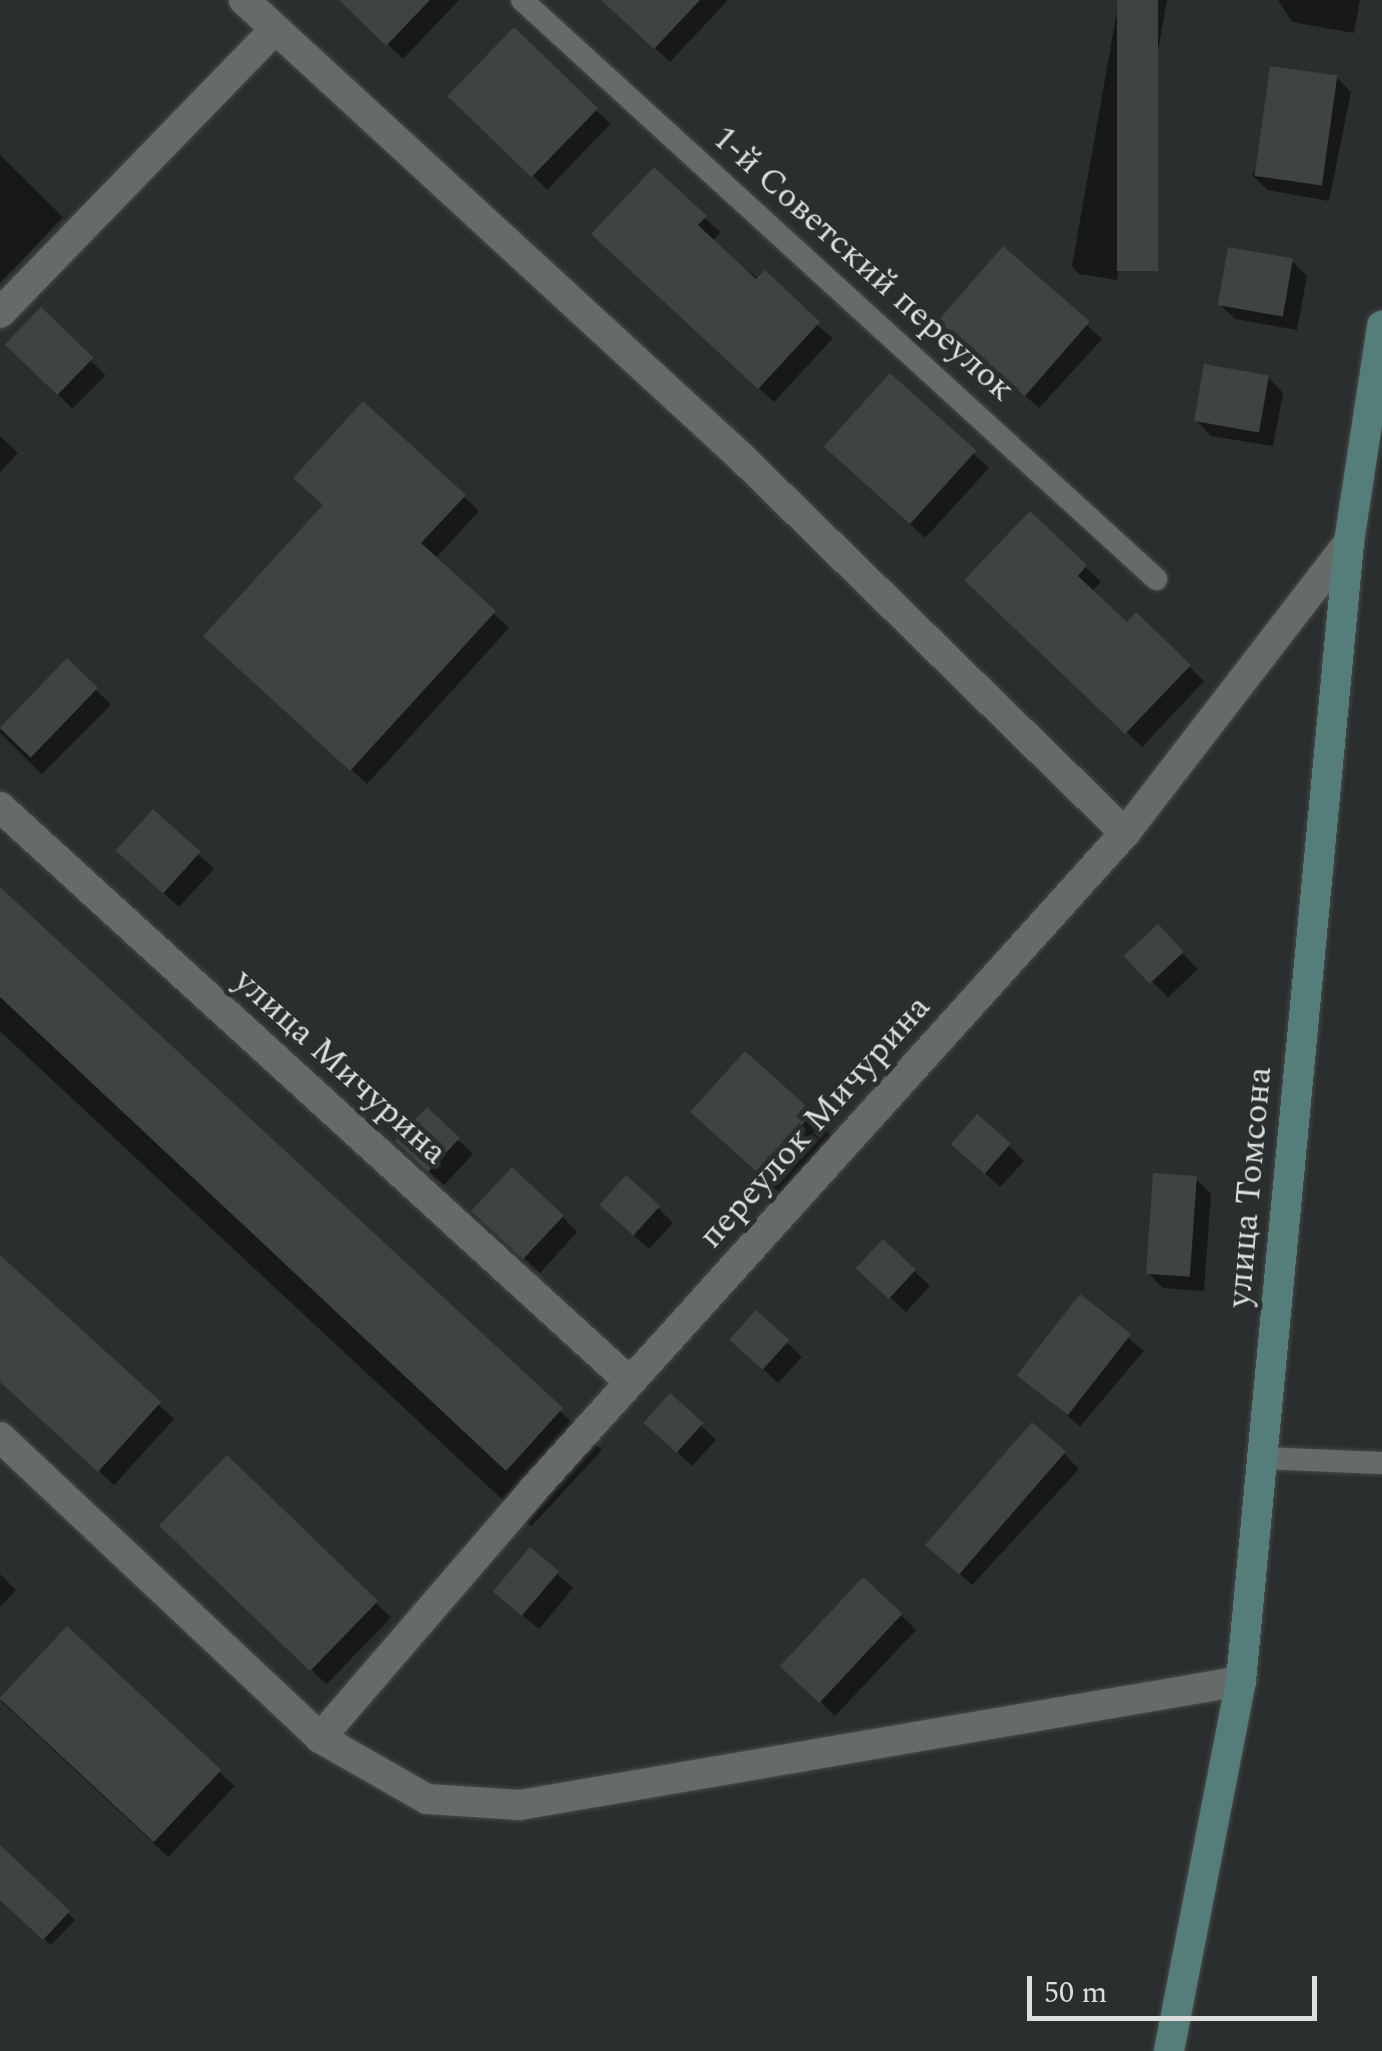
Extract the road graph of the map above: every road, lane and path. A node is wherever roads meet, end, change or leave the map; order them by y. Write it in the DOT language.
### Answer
graph roads {
  1 [pos="244,0"];
  2 [pos="522,0"];
  3 [pos="275,29"];
  4 [pos="0,313"];
  5 [pos="1382,326"];
  6 [pos="1348,542"];
  7 [pos="1156,579"];
  8 [pos="0,807"];
  9 [pos="1125,834"];
  10 [pos="630,1382"];
  11 [pos="0,1437"];
  12 [pos="1262,1458"];
  13 [pos="1382,1463"];
  14 [pos="1241,1681"];
  15 [pos="320,1738"];
  16 [pos="1170,2051"];
  1 -- 3 [label="street"];
  2 -- 7 [label="lane, 1-й Советский переулок"];
  3 -- 4 [label="street"];
  3 -- 9 [label="street"];
  5 -- 6 [label="street, улица Томсона"];
  6 -- 9 [label="street, переулок Мичурина"];
  6 -- 12 [label="street, улица Томсона"];
  8 -- 10 [label="street, улица Мичурина"];
  9 -- 10 [label="street, переулок Мичурина"];
  10 -- 15 [label="street, переулок Мичурина"];
  11 -- 15 [label="street"];
  12 -- 13 [label="lane"];
  12 -- 14 [label="street, улица Томсона"];
  14 -- 15 [label="street"];
  14 -- 16 [label="street, улица Томсона"];
}
